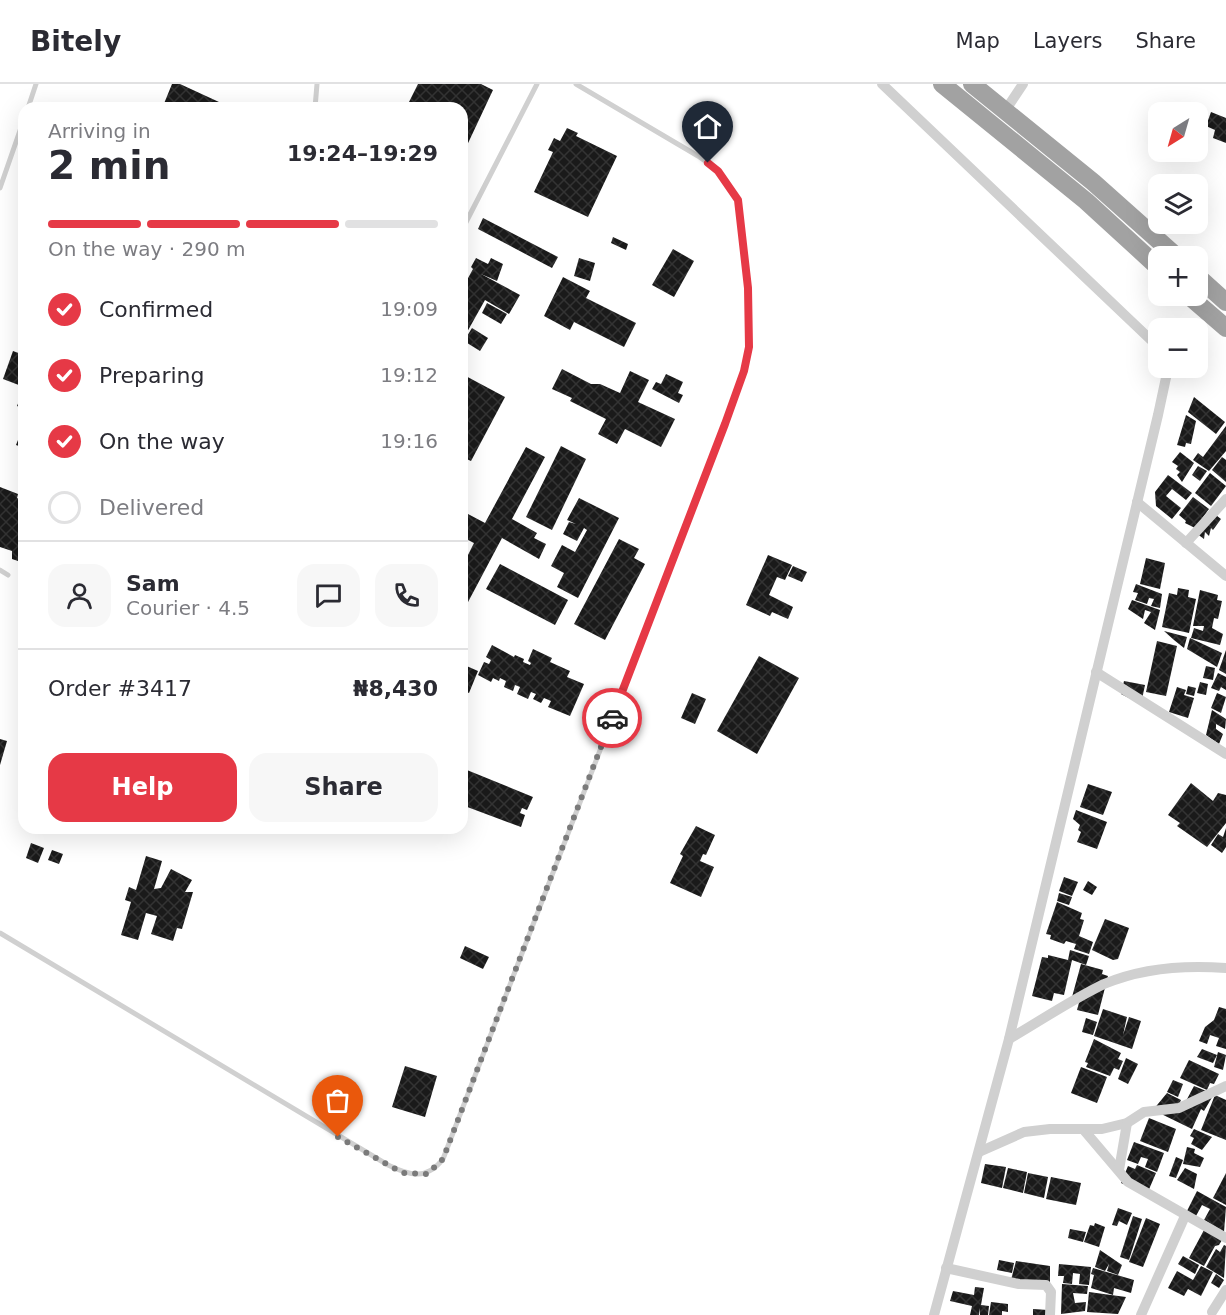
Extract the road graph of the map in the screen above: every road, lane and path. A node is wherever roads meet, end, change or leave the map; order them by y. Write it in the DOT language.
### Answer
graph roads {
  1 [pos="36,84"];
  2 [pos="317,84"];
  3 [pos="537,84"];
  4 [pos="576,84"];
  5 [pos="882,84"];
  6 [pos="942,84"];
  7 [pos="972,84"];
  8 [pos="1023,84"];
  9 [pos="30,102"];
  10 [pos="316,102"];
  11 [pos="1005,111"];
  12 [pos="18,136"];
  13 [pos="0,188"];
  14 [pos="468,218"];
  15 [pos="1165,246"];
  16 [pos="1148,258"];
  17 [pos="1208,286"];
  18 [pos="1226,302"];
  19 [pos="1201,306"];
  20 [pos="1226,328"];
  21 [pos="1148,337"];
  22 [pos="1166,378"];
  23 [pos="1226,499"];
  24 [pos="1137,502"];
  25 [pos="1186,543"];
  26 [pos="0,570"];
  27 [pos="8,575"];
  28 [pos="1226,576"];
  29 [pos="1096,672"];
  30 [pos="1226,754"];
  31 [pos="0,933"];
  32 [pos="1226,968"];
  33 [pos="1009,1039"];
  34 [pos="1226,1086"];
  35 [pos="1127,1123"];
  36 [pos="1083,1129"];
  37 [pos="979,1152"];
  38 [pos="1119,1170"];
  39 [pos="1185,1216"];
  40 [pos="1226,1238"];
  41 [pos="946,1268"];
  42 [pos="1226,1290"];
  43 [pos="1212,1312"];
  44 [pos="934,1315"];
  45 [pos="1050,1315"];
  46 [pos="1141,1315"];
  1 -- 9 [label="lane"];
  2 -- 10 [label="lane"];
  3 -- 14 [label="lane"];
  4 -- 31 [label="lane"];
  5 -- 21 [label="street"];
  6 -- 16 [label="highway"];
  7 -- 11 [label="highway"];
  8 -- 11 [label="street"];
  11 -- 15 [label="highway"];
  12 -- 13 [label="lane"];
  17 -- 18 [label="highway"];
  19 -- 20 [label="highway"];
  22 -- 24 [label="street"];
  23 -- 25 [label="street"];
  24 -- 25 [label="street"];
  24 -- 29 [label="street"];
  25 -- 28 [label="street"];
  26 -- 27 [label="lane"];
  29 -- 30 [label="street"];
  29 -- 33 [label="street"];
  32 -- 33 [label="street"];
  33 -- 37 [label="street"];
  34 -- 35 [label="street"];
  35 -- 36 [label="street"];
  35 -- 38 [label="street"];
  36 -- 37 [label="street"];
  36 -- 38 [label="street"];
  37 -- 41 [label="street"];
  38 -- 39 [label="street"];
  39 -- 40 [label="street"];
  39 -- 46 [label="street"];
  41 -- 44 [label="street"];
  41 -- 45 [label="street"];
  42 -- 43 [label="street"];
}
